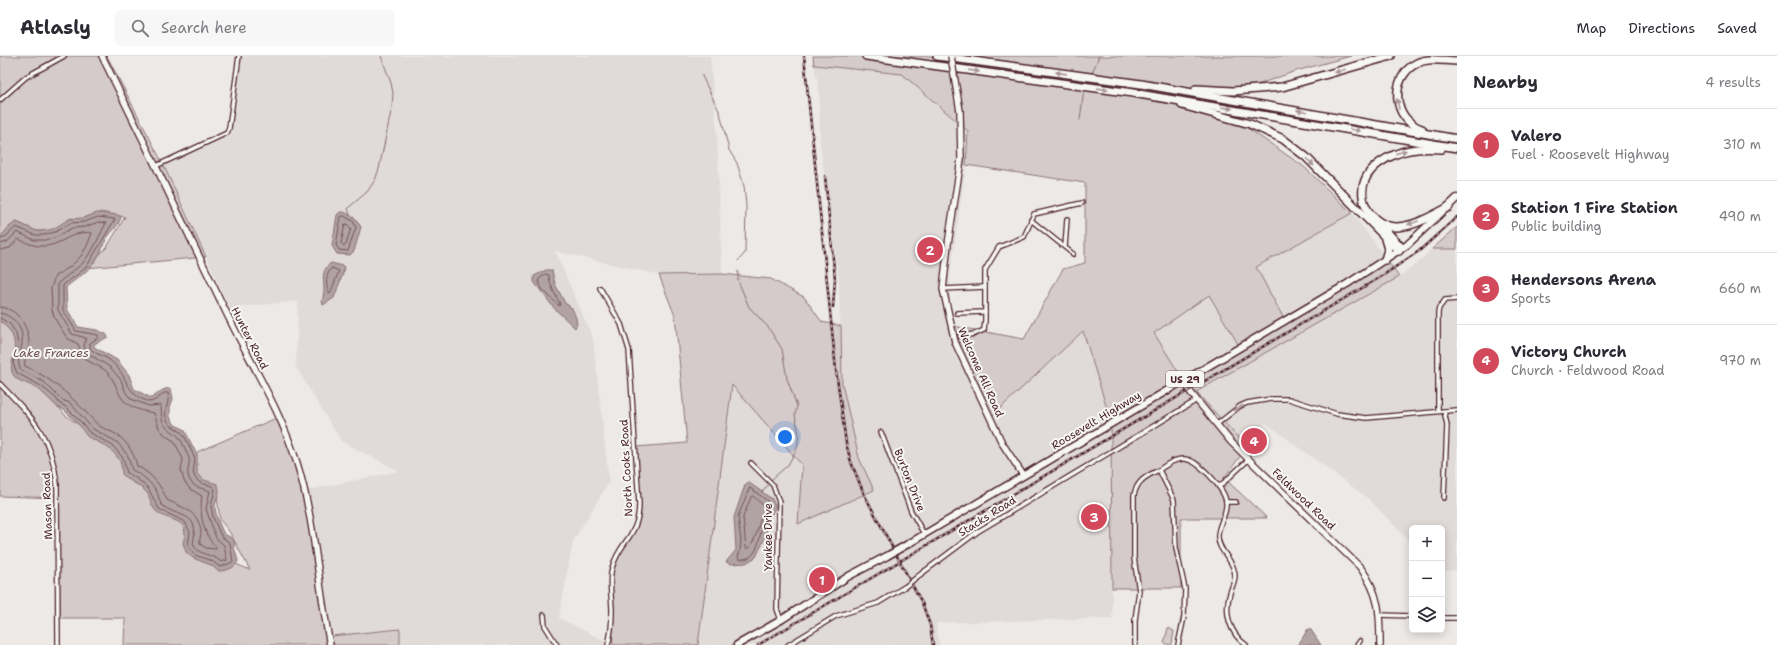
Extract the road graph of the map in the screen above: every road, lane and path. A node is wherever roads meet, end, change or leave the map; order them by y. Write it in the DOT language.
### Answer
graph roads {
  1 [pos="64,56"];
  2 [pos="102,56"];
  3 [pos="239,56"];
  4 [pos="866,56"];
  5 [pos="937,56"];
  6 [pos="951,56"];
  7 [pos="1391,56"];
  8 [pos="1457,61"];
  9 [pos="1141,84"];
  10 [pos="1133,93"];
  11 [pos="0,100"];
  12 [pos="1454,138"];
  13 [pos="1457,149"];
  14 [pos="156,166"];
  15 [pos="1457,198"];
  16 [pos="1082,203"];
  17 [pos="1449,207"];
  18 [pos="1067,219"];
  19 [pos="1031,220"];
  20 [pos="1377,220"];
  21 [pos="1383,235"];
  22 [pos="1065,247"];
  23 [pos="1400,249"];
  24 [pos="1073,254"];
  25 [pos="1385,260"];
  26 [pos="985,287"];
  27 [pos="600,288"];
  28 [pos="944,289"];
  29 [pos="1457,299"];
  30 [pos="985,312"];
  31 [pos="957,313"];
  32 [pos="960,336"];
  33 [pos="1184,380"];
  34 [pos="0,384"];
  35 [pos="1197,400"];
  36 [pos="1457,410"];
  37 [pos="1438,411"];
  38 [pos="1444,411"];
  39 [pos="1216,425"];
  40 [pos="881,432"];
  41 [pos="1249,460"];
  42 [pos="751,463"];
  43 [pos="1159,470"];
  44 [pos="1022,475"];
  45 [pos="1219,486"];
  46 [pos="1444,498"];
  47 [pos="1226,502"];
  48 [pos="1236,502"];
  49 [pos="924,534"];
  50 [pos="544,615"];
  51 [pos="1380,615"];
  52 [pos="1409,616"];
  53 [pos="1445,618"];
  54 [pos="1457,618"];
  55 [pos="781,620"];
  56 [pos="1360,641"];
  57 [pos="1243,644"];
  58 [pos="58,645"];
  59 [pos="330,645"];
  60 [pos="557,645"];
  61 [pos="608,645"];
  62 [pos="736,645"];
  63 [pos="788,645"];
  64 [pos="1135,645"];
  65 [pos="1178,645"];
  66 [pos="1357,645"];
  67 [pos="1380,645"];
  1 -- 11 [label="street"];
  2 -- 14 [label="street, Hunter Road"];
  3 -- 14 [label="street"];
  4 -- 10 [label="highway, one-way"];
  9 -- 5 [label="highway, one-way"];
  6 -- 28 [label="street, Welcome All Road, bridge"];
  7 -- 9 [label="highway, one-way"];
  12 -- 8 [label="highway, one-way"];
  12 -- 9 [label="highway, one-way"];
  10 -- 13 [label="highway, one-way"];
  10 -- 21 [label="highway, one-way"];
  20 -- 13 [label="highway, one-way"];
  14 -- 59 [label="street, Hunter Road"];
  15 -- 17 [label="main road, Roosevelt Highway / US 29"];
  16 -- 19 [label="street"];
  17 -- 20 [label="highway, one-way"];
  17 -- 23 [label="main road, Roosevelt Highway / US 29"];
  18 -- 22 [label="street"];
  19 -- 22 [label="street"];
  19 -- 26 [label="street"];
  20 -- 23 [label="highway"];
  21 -- 23 [label="highway"];
  21 -- 25 [label="highway"];
  22 -- 24 [label="street"];
  23 -- 25 [label="main road, Roosevelt Highway / US 29"];
  25 -- 33 [label="main road, Roosevelt Highway / US 29"];
  26 -- 28 [label="street"];
  26 -- 30 [label="street"];
  27 -- 61 [label="street, North Cooks Road"];
  28 -- 44 [label="street, Welcome All Road"];
  29 -- 37 [label="street"];
  30 -- 31 [label="street"];
  30 -- 32 [label="street"];
  33 -- 35 [label="street, Feldwood Road"];
  33 -- 44 [label="main road, Roosevelt Highway / US 29"];
  34 -- 58 [label="street, Mason Road"];
  35 -- 39 [label="street, Feldwood Road"];
  35 -- 63 [label="street, Stacks Road, bridge"];
  36 -- 38 [label="street"];
  37 -- 38 [label="street"];
  37 -- 39 [label="street, one-way"];
  38 -- 46 [label="street"];
  39 -- 41 [label="street, Feldwood Road"];
  40 -- 49 [label="street, Burton Drive"];
  41 -- 45 [label="street"];
  41 -- 51 [label="street, Feldwood Road"];
  42 -- 55 [label="street, Yankee Drive"];
  43 -- 45 [label="street"];
  43 -- 64 [label="street"];
  43 -- 65 [label="street"];
  44 -- 49 [label="main road, Roosevelt Highway / US 29"];
  45 -- 47 [label="street"];
  47 -- 48 [label="street"];
  47 -- 57 [label="street"];
  49 -- 55 [label="main road, Roosevelt Highway / US 29, bridge"];
  50 -- 60 [label="street"];
  51 -- 52 [label="street"];
  51 -- 67 [label="street, Feldwood Road"];
  53 -- 54 [label="street"];
  55 -- 62 [label="main road, Roosevelt Highway / US 29"];
  56 -- 66 [label="street"];
}
